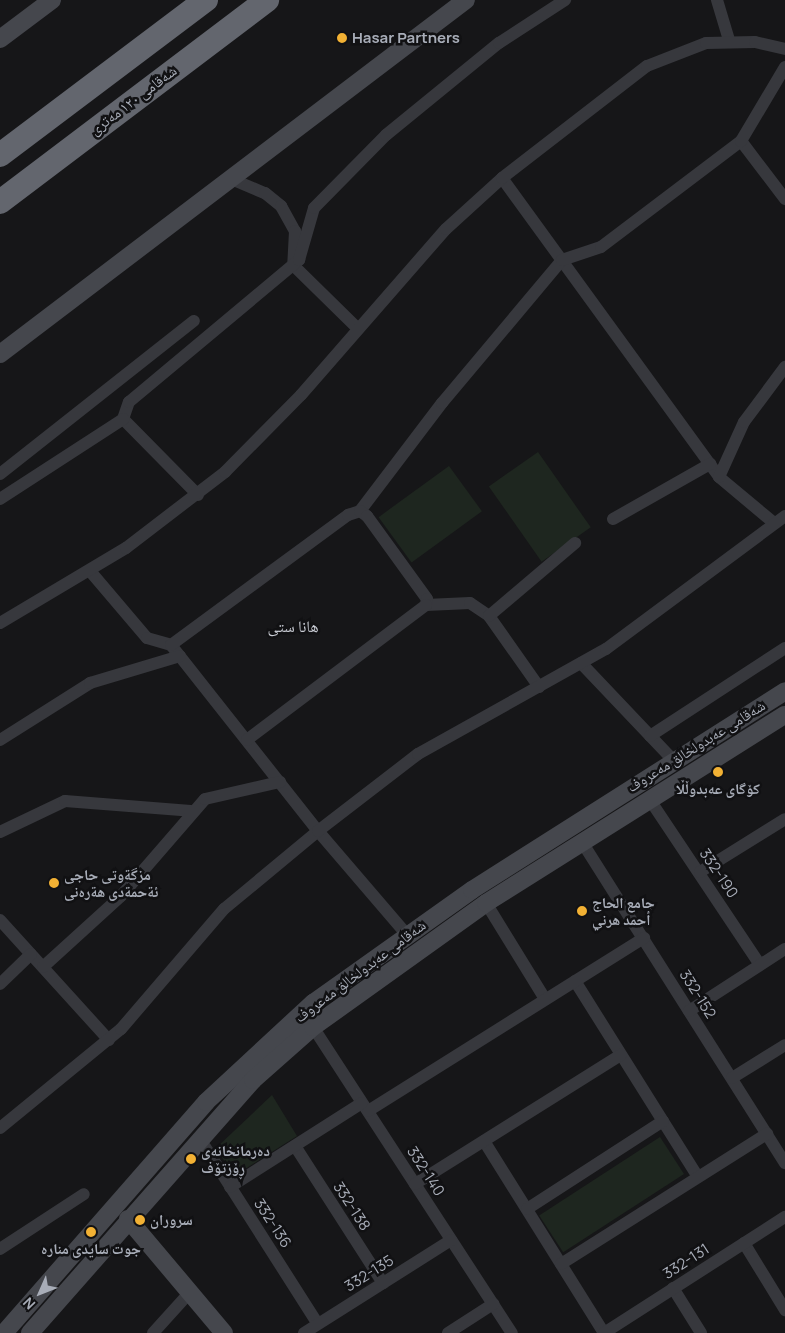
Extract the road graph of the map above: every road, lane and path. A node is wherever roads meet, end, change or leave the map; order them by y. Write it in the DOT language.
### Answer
graph roads {
  1 [pos="52,0"];
  2 [pos="206,0"];
  3 [pos="267,0"];
  4 [pos="466,0"];
  5 [pos="565,0"];
  6 [pos="716,0"];
  7 [pos="0,39"];
  8 [pos="729,40"];
  9 [pos="785,50"];
  10 [pos="785,67"];
  11 [pos="741,141"];
  12 [pos="0,154"];
  13 [pos="229,178"];
  14 [pos="502,178"];
  15 [pos="785,199"];
  16 [pos="0,202"];
  17 [pos="562,260"];
  18 [pos="293,265"];
  19 [pos="194,321"];
  20 [pos="357,328"];
  21 [pos="0,354"];
  22 [pos="785,366"];
  23 [pos="123,419"];
  24 [pos="710,464"];
  25 [pos="0,474"];
  26 [pos="719,476"];
  27 [pos="198,495"];
  28 [pos="0,498"];
  29 [pos="360,511"];
  30 [pos="785,516"];
  31 [pos="613,520"];
  32 [pos="774,523"];
  33 [pos="575,543"];
  34 [pos="90,571"];
  35 [pos="426,606"];
  36 [pos="489,616"];
  37 [pos="0,624"];
  38 [pos="171,645"];
  39 [pos="785,648"];
  40 [pos="180,656"];
  41 [pos="581,663"];
  42 [pos="539,687"];
  43 [pos="785,691"];
  44 [pos="785,715"];
  45 [pos="650,736"];
  46 [pos="713,736"];
  47 [pos="0,740"];
  48 [pos="247,740"];
  49 [pos="724,754"];
  50 [pos="673,760"];
  51 [pos="280,782"];
  52 [pos="650,800"];
  53 [pos="191,811"];
  54 [pos="785,819"];
  55 [pos="318,831"];
  56 [pos="0,832"];
  57 [pos="582,842"];
  58 [pos="700,872"];
  59 [pos="486,903"];
  60 [pos="0,920"];
  61 [pos="407,934"];
  62 [pos="644,938"];
  63 [pos="785,949"];
  64 [pos="31,954"];
  65 [pos="760,965"];
  66 [pos="43,967"];
  67 [pos="575,981"];
  68 [pos="0,984"];
  69 [pos="545,999"];
  70 [pos="689,1011"];
  71 [pos="313,1027"];
  72 [pos="109,1040"];
  73 [pos="785,1045"];
  74 [pos="621,1055"];
  75 [pos="732,1078"];
  76 [pos="365,1107"];
  77 [pos="663,1121"];
  78 [pos="0,1128"];
  79 [pos="767,1134"];
  80 [pos="200,1139"];
  81 [pos="484,1141"];
  82 [pos="295,1146"];
  83 [pos="785,1163"];
  84 [pos="698,1177"];
  85 [pos="415,1184"];
  86 [pos="230,1187"];
  87 [pos="84,1194"];
  88 [pos="527,1209"];
  89 [pos="785,1217"];
  90 [pos="128,1219"];
  91 [pos="452,1240"];
  92 [pos="744,1243"];
  93 [pos="0,1249"];
  94 [pos="561,1264"];
  95 [pos="383,1283"];
  96 [pos="673,1288"];
  97 [pos="190,1292"];
  98 [pos="493,1304"];
  99 [pos="785,1310"];
  100 [pos="318,1324"];
  101 [pos="4,1333"];
  102 [pos="30,1333"];
  103 [pos="153,1333"];
  104 [pos="224,1333"];
  105 [pos="304,1333"];
  106 [pos="448,1333"];
  107 [pos="512,1333"];
  108 [pos="604,1333"];
  109 [pos="701,1333"];
  1 -- 7 [label="main road"];
  2 -- 12 [label="highway"];
  3 -- 16 [label="highway, شەقامی ١٢٠ مەتری"];
  4 -- 13 [label="main road"];
  5 -- 18 [label="street"];
  6 -- 8 [label="street"];
  8 -- 9 [label="street"];
  8 -- 14 [label="street"];
  10 -- 11 [label="street"];
  11 -- 15 [label="street"];
  11 -- 17 [label="street"];
  13 -- 18 [label="street"];
  13 -- 21 [label="main road"];
  14 -- 17 [label="street"];
  14 -- 20 [label="street"];
  17 -- 24 [label="street"];
  17 -- 29 [label="street"];
  18 -- 20 [label="street"];
  18 -- 23 [label="street"];
  19 -- 25 [label="street"];
  20 -- 27 [label="street"];
  22 -- 26 [label="street"];
  23 -- 27 [label="street"];
  23 -- 28 [label="street"];
  24 -- 26 [label="street"];
  24 -- 31 [label="street"];
  26 -- 32 [label="street"];
  27 -- 34 [label="street"];
  29 -- 35 [label="street"];
  29 -- 38 [label="street"];
  30 -- 32 [label="street"];
  32 -- 41 [label="street"];
  33 -- 36 [label="street"];
  34 -- 37 [label="street"];
  34 -- 38 [label="street"];
  35 -- 36 [label="street"];
  35 -- 48 [label="street"];
  36 -- 42 [label="street"];
  38 -- 40 [label="street"];
  39 -- 45 [label="street"];
  40 -- 47 [label="street"];
  40 -- 48 [label="street"];
  41 -- 42 [label="street"];
  41 -- 45 [label="street"];
  42 -- 55 [label="street"];
  43 -- 46 [label="main road, شەقامی عەبدولخالق مەعروف"];
  44 -- 49 [label="main road, شەقامی عەبدولخالق مەعروف"];
  45 -- 50 [label="street"];
  46 -- 49 [label="main road"];
  46 -- 50 [label="main road, شەقامی عەبدولخالق مەعروف"];
  48 -- 51 [label="street"];
  49 -- 52 [label="main road, شەقامی عەبدولخالق مەعروف"];
  50 -- 61 [label="main road, شەقامی عەبدولخالق مەعروف"];
  51 -- 53 [label="street"];
  51 -- 55 [label="street"];
  52 -- 57 [label="main road, شەقامی عەبدولخالق مەعروف"];
  52 -- 58 [label="street, 332-190"];
  53 -- 56 [label="street"];
  53 -- 66 [label="street"];
  54 -- 58 [label="street"];
  55 -- 61 [label="street"];
  55 -- 72 [label="street"];
  57 -- 59 [label="main road, شەقامی عەبدولخالق مەعروف"];
  57 -- 62 [label="street, 332-152"];
  58 -- 65 [label="street, 332-190"];
  59 -- 69 [label="street"];
  59 -- 71 [label="main road, شەقامی عەبدولخالق مەعروف"];
  60 -- 64 [label="street"];
  61 -- 101 [label="main road, شەقامی عەبدولخالق مەعروف"];
  62 -- 67 [label="street"];
  62 -- 70 [label="street, 332-152"];
  63 -- 65 [label="street"];
  64 -- 66 [label="street"];
  64 -- 68 [label="street"];
  65 -- 70 [label="street"];
  66 -- 72 [label="street"];
  67 -- 69 [label="street"];
  67 -- 74 [label="street"];
  69 -- 76 [label="street"];
  70 -- 75 [label="street, 332-152"];
  71 -- 76 [label="street, 332-140"];
  71 -- 80 [label="main road, شەقامی عەبدولخالق مەعروف"];
  72 -- 78 [label="street"];
  73 -- 75 [label="street"];
  74 -- 77 [label="street"];
  74 -- 81 [label="street"];
  75 -- 79 [label="street, 332-152"];
  76 -- 82 [label="street"];
  76 -- 85 [label="street, 332-140"];
  77 -- 84 [label="street"];
  77 -- 88 [label="street"];
  79 -- 83 [label="street, 332-152"];
  79 -- 84 [label="street"];
  80 -- 86 [label="street, 332-136"];
  80 -- 90 [label="main road, شەقامی عەبدولخالق مەعروف"];
  81 -- 85 [label="street"];
  81 -- 88 [label="street"];
  82 -- 86 [label="street"];
  82 -- 95 [label="street, 332-138"];
  84 -- 94 [label="street"];
  85 -- 91 [label="street, 332-140"];
  86 -- 100 [label="street, 332-136"];
  87 -- 93 [label="street"];
  88 -- 94 [label="street"];
  89 -- 92 [label="street, 332-131"];
  90 -- 97 [label="main road"];
  90 -- 102 [label="main road, شەقامی عەبدولخالق مەعروف"];
  91 -- 95 [label="street, 332-135"];
  91 -- 98 [label="street, 332-140"];
  92 -- 96 [label="street, 332-131"];
  92 -- 99 [label="street"];
  94 -- 108 [label="street"];
  95 -- 100 [label="street, 332-135"];
  96 -- 108 [label="street, 332-131"];
  96 -- 109 [label="street"];
  97 -- 103 [label="street"];
  97 -- 104 [label="main road"];
  98 -- 106 [label="street"];
  98 -- 107 [label="street, 332-140"];
  100 -- 105 [label="street, 332-135"];
}
